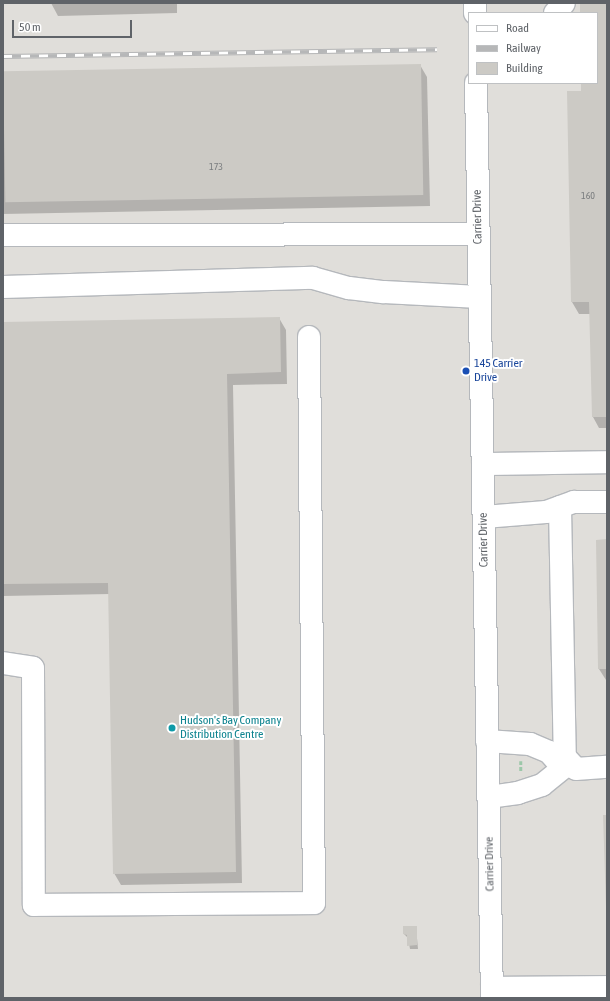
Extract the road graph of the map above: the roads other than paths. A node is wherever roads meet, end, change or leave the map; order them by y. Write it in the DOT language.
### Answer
graph roads {
  1 [pos="564,3"];
  2 [pos="556,12"];
  3 [pos="476,84"];
  4 [pos="478,234"];
  5 [pos="3,235"];
  6 [pos="3,287"];
  7 [pos="479,296"];
  8 [pos="309,337"];
  9 [pos="607,462"];
  10 [pos="483,464"];
  11 [pos="607,502"];
  12 [pos="560,507"];
  13 [pos="484,517"];
  14 [pos="3,663"];
  15 [pos="487,741"];
  16 [pos="607,767"];
  17 [pos="570,768"];
  18 [pos="488,797"];
  19 [pos="607,987"];
  20 [pos="492,993"];
  21 [pos="561,993"];
  1 -- 2 [label="street"];
  3 -- 4 [label="street, Carrier Drive"];
  4 -- 5 [label="street"];
  4 -- 7 [label="street, Carrier Drive"];
  6 -- 7 [label="street"];
  7 -- 10 [label="street, Carrier Drive"];
  8 -- 14 [label="street"];
  9 -- 10 [label="street"];
  10 -- 13 [label="street, Carrier Drive"];
  11 -- 12 [label="street"];
  12 -- 13 [label="street"];
  12 -- 17 [label="street"];
  13 -- 15 [label="street, Carrier Drive"];
  15 -- 17 [label="street"];
  15 -- 18 [label="street, Carrier Drive"];
  16 -- 17 [label="street"];
  17 -- 18 [label="street"];
  18 -- 20 [label="street, Carrier Drive"];
  19 -- 21 [label="street"];
  20 -- 21 [label="street"];
}
